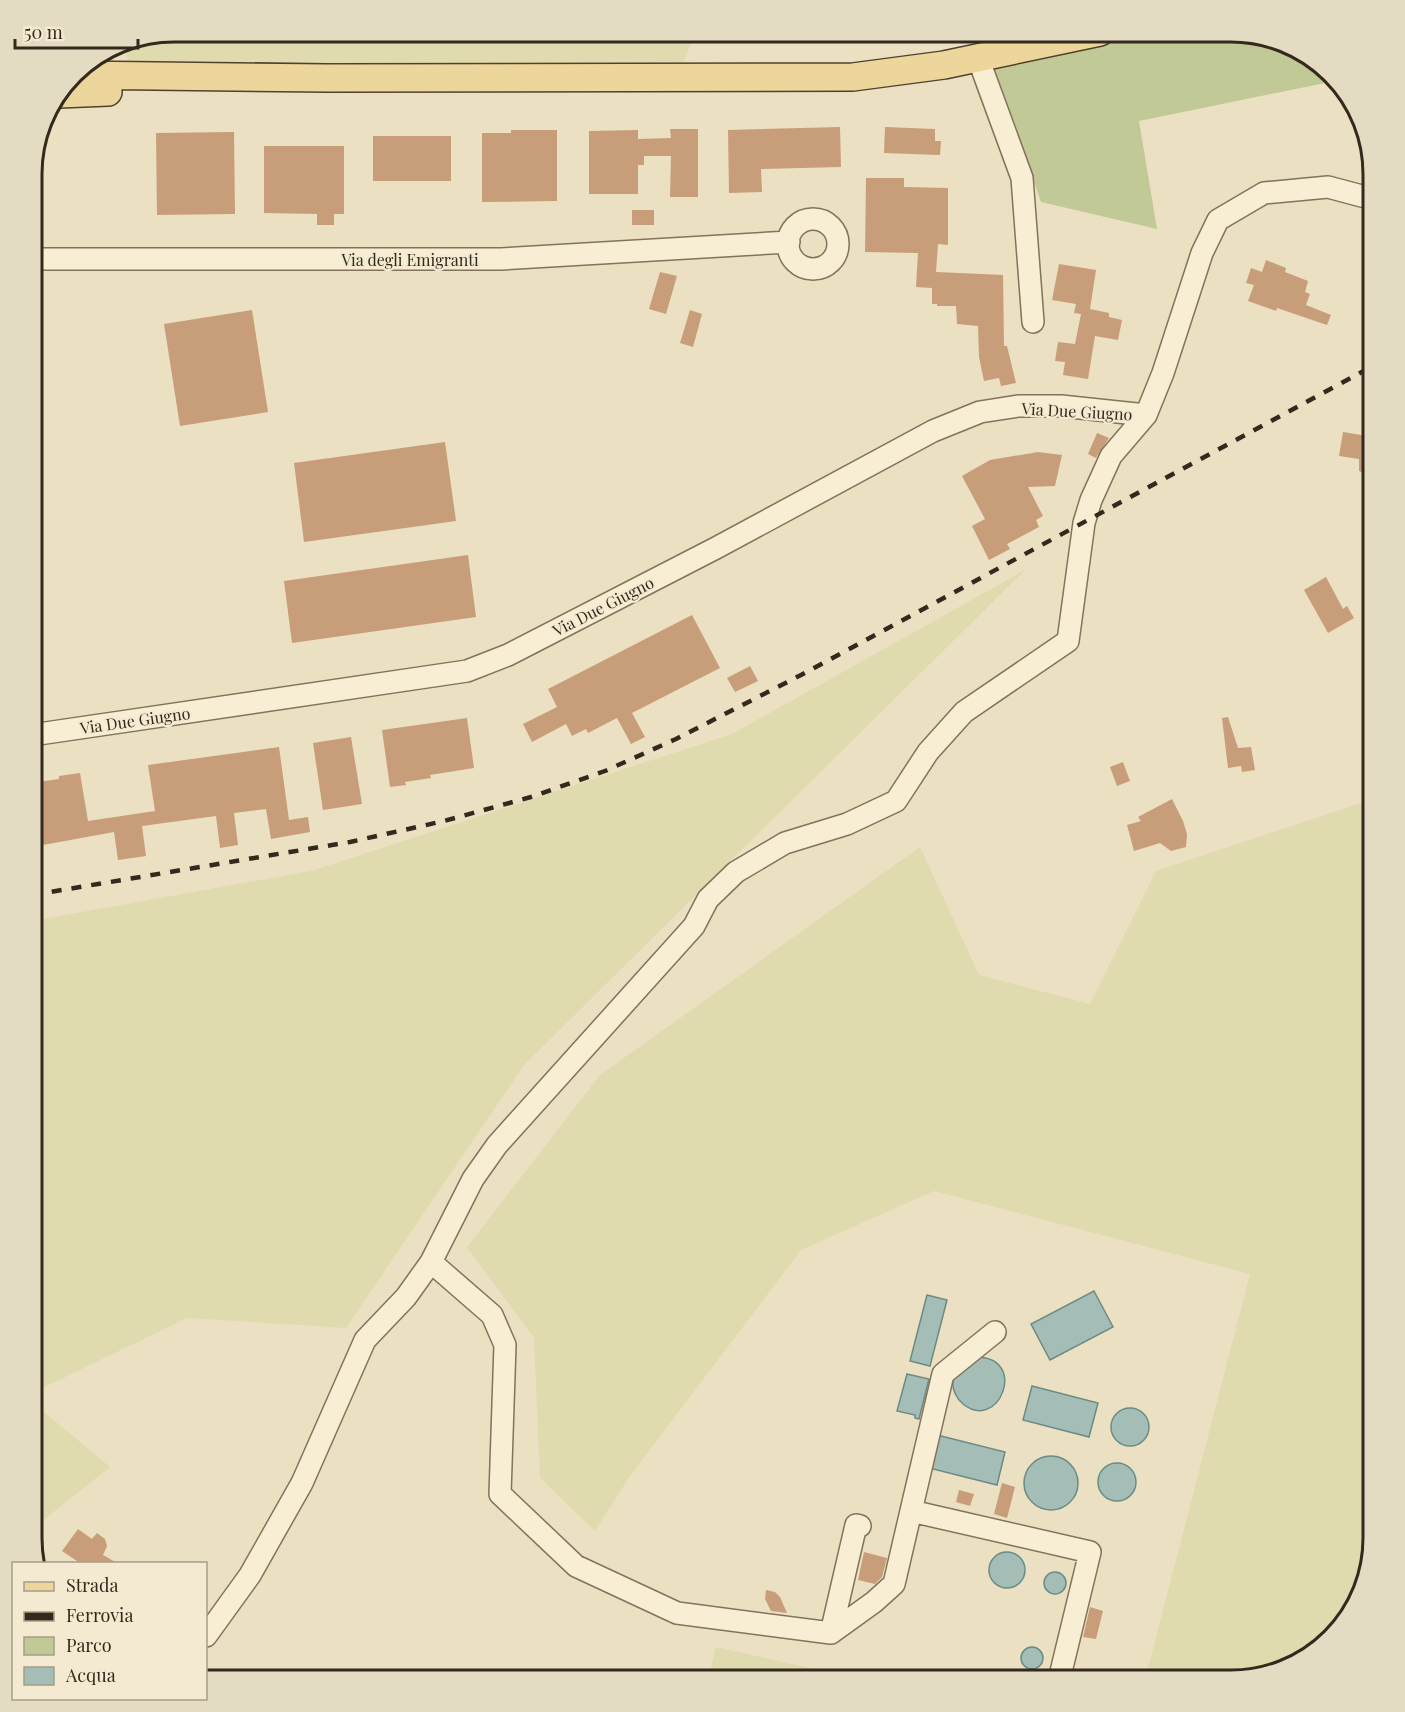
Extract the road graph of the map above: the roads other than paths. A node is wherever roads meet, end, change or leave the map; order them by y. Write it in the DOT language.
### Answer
graph roads {
  1 [pos="1053,42"];
  2 [pos="978,58"];
  3 [pos="87,75"];
  4 [pos="328,78"];
  5 [pos="70,93"];
  6 [pos="1363,196"];
  7 [pos="789,242"];
  8 [pos="42,259"];
  9 [pos="1033,322"];
  10 [pos="1146,415"];
  11 [pos="42,734"];
  12 [pos="431,1262"];
  13 [pos="995,1332"];
  14 [pos="911,1511"];
  15 [pos="860,1526"];
  16 [pos="831,1633"];
  17 [pos="207,1635"];
  18 [pos="1061,1670"];
  1 -- 2 [label="main road"];
  2 -- 4 [label="main road"];
  2 -- 9 [label="street"];
  3 -- 4 [label="main road"];
  4 -- 5 [label="main road"];
  6 -- 10 [label="street"];
  7 -- 8 [label="street, Via degli Emigranti"];
  10 -- 11 [label="street, Via Due Giugno"];
  10 -- 12 [label="street"];
  12 -- 16 [label="street"];
  12 -- 17 [label="street"];
  13 -- 14 [label="street"];
  14 -- 16 [label="street"];
  14 -- 18 [label="street"];
  15 -- 16 [label="street"];
}
